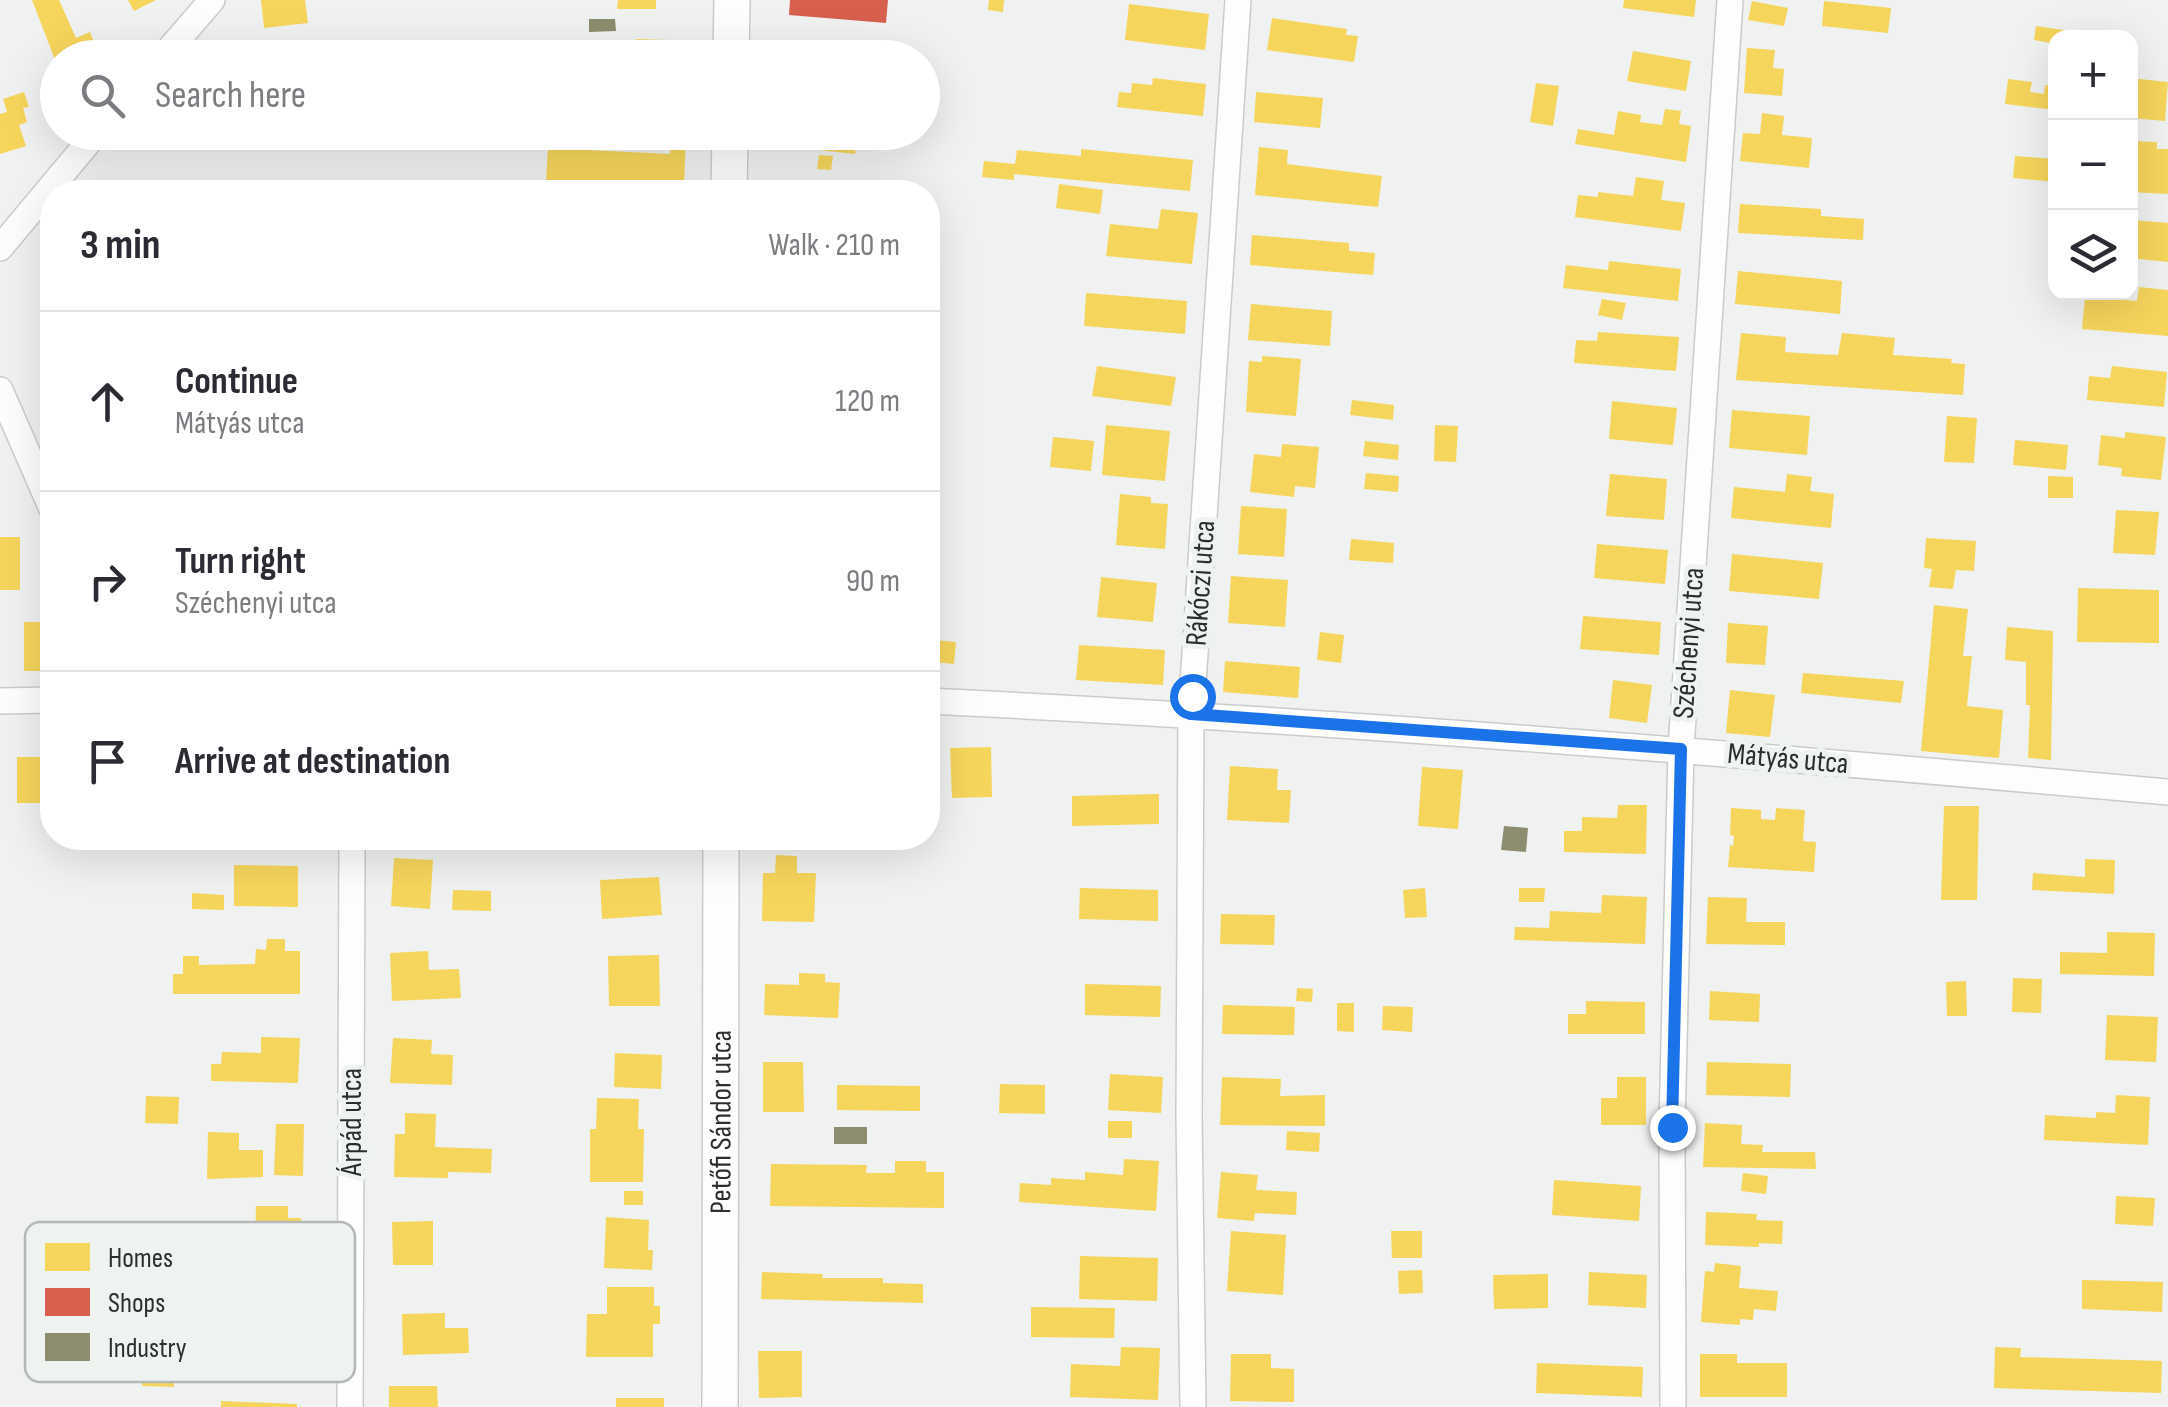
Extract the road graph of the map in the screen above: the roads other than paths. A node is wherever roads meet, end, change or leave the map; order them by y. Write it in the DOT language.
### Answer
graph roads {
  1 [pos="212,0"];
  2 [pos="732,0"];
  3 [pos="1238,0"];
  4 [pos="1730,0"];
  5 [pos="178,40"];
  6 [pos="731,40"];
  7 [pos="81,150"];
  8 [pos="730,150"];
  9 [pos="56,180"];
  10 [pos="729,180"];
  11 [pos="40,200"];
  12 [pos="0,248"];
  13 [pos="0,390"];
  14 [pos="40,482"];
  15 [pos="40,700"];
  16 [pos="0,701"];
  17 [pos="940,702"];
  18 [pos="1191,714"];
  19 [pos="1681,749"];
  20 [pos="2168,792"];
  21 [pos="352,850"];
  22 [pos="721,850"];
  23 [pos="351,1222"];
  24 [pos="350,1382"];
  25 [pos="350,1407"];
  26 [pos="720,1407"];
  27 [pos="1193,1407"];
  28 [pos="1674,1407"];
  1 -- 5 [label="street"];
  2 -- 6 [label="main road"];
  3 -- 18 [label="street, Rákóczi utca"];
  4 -- 19 [label="street, Széchenyi utca"];
  7 -- 9 [label="street"];
  8 -- 10 [label="main road"];
  11 -- 12 [label="street"];
  13 -- 14 [label="street"];
  15 -- 16 [label="street"];
  17 -- 18 [label="street, Mátyás utca"];
  18 -- 19 [label="street, Mátyás utca"];
  18 -- 27 [label="street, Rákóczi utca"];
  19 -- 20 [label="street, Mátyás utca"];
  19 -- 28 [label="street, Széchenyi utca"];
  21 -- 23 [label="street, Árpád utca"];
  22 -- 26 [label="main road, Petőfi Sándor utca"];
  24 -- 25 [label="street, Árpád utca"];
}
